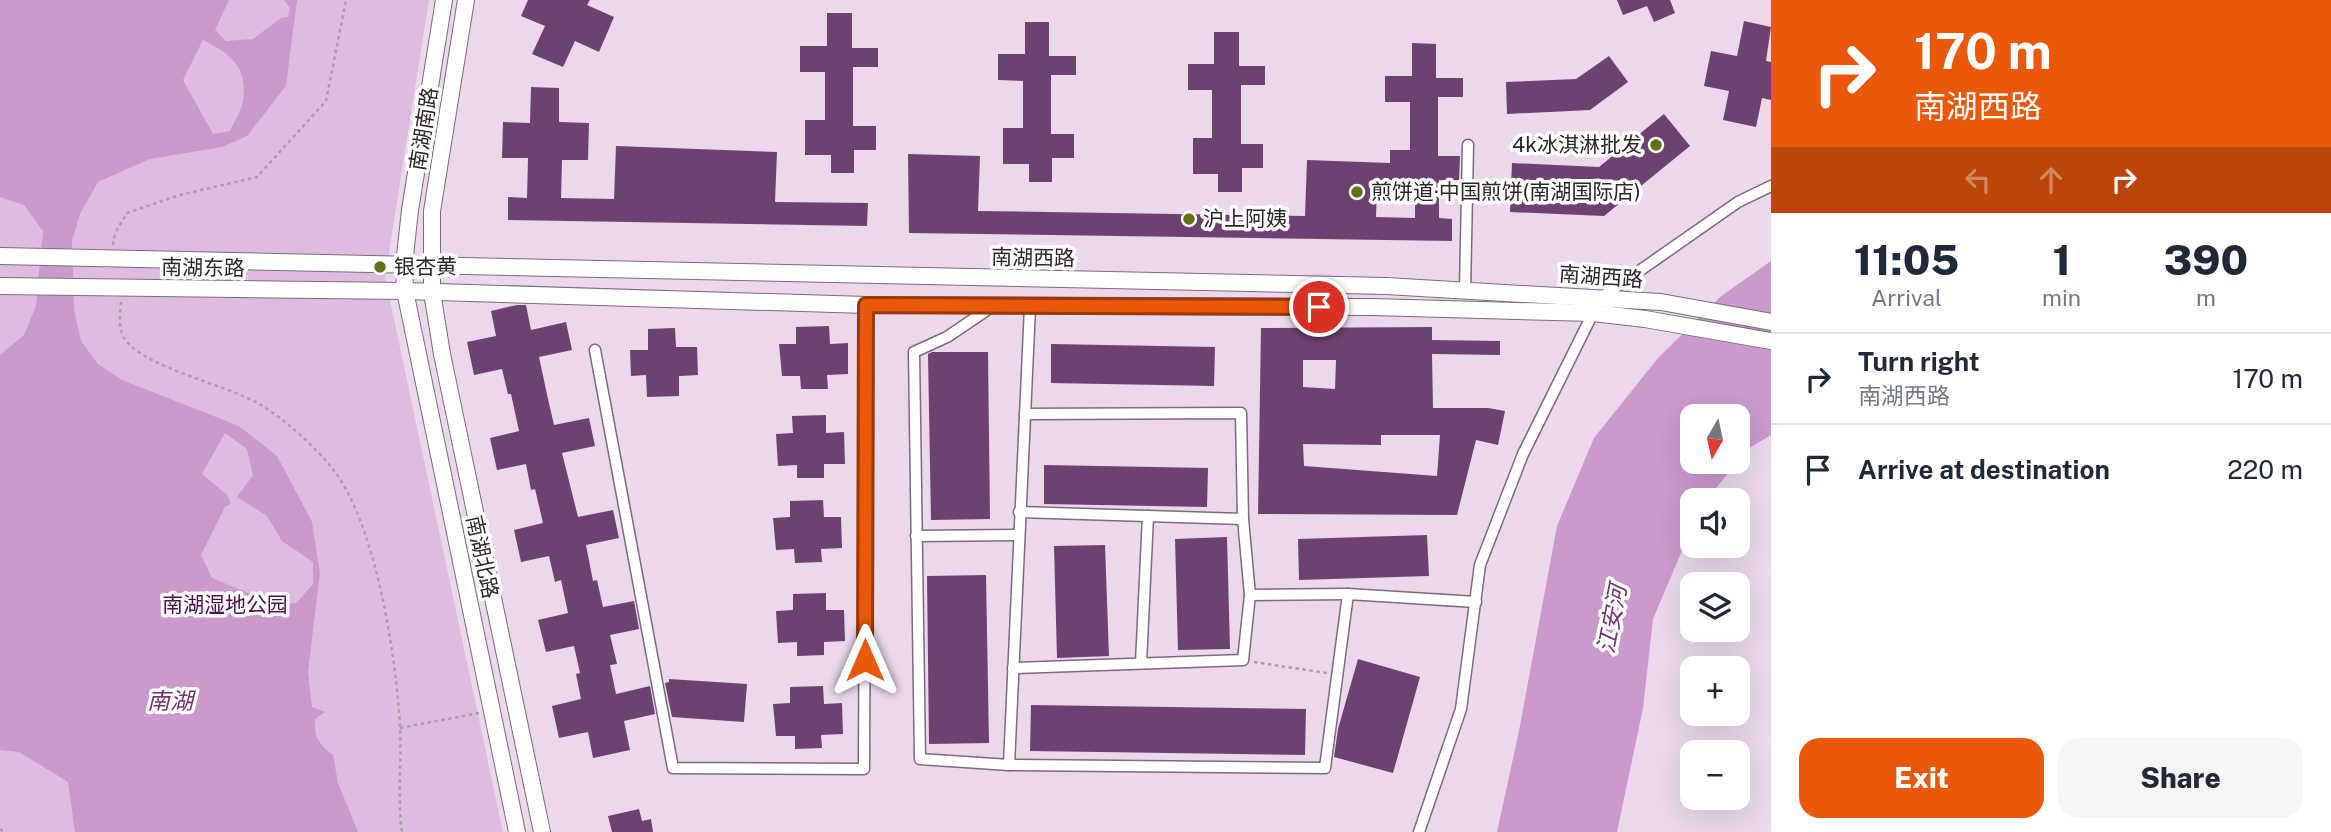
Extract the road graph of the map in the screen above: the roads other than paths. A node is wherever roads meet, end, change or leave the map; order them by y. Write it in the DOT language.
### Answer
graph roads {
  1 [pos="444,0"];
  2 [pos="466,0"];
  3 [pos="1468,145"];
  4 [pos="1771,186"];
  5 [pos="0,256"];
  6 [pos="404,265"];
  7 [pos="431,265"];
  8 [pos="0,286"];
  9 [pos="1465,290"];
  10 [pos="405,291"];
  11 [pos="432,292"];
  12 [pos="1602,297"];
  13 [pos="866,305"];
  14 [pos="993,306"];
  15 [pos="1030,307"];
  16 [pos="1593,313"];
  17 [pos="1771,322"];
  18 [pos="1771,341"];
  19 [pos="595,350"];
  20 [pos="1025,414"];
  21 [pos="1019,512"];
  22 [pos="1148,516"];
  23 [pos="1243,519"];
  24 [pos="1018,535"];
  25 [pos="916,536"];
  26 [pos="1348,594"];
  27 [pos="1250,595"];
  28 [pos="1476,602"];
  29 [pos="1141,663"];
  30 [pos="1013,667"];
  31 [pos="1009,765"];
  32 [pos="517,832"];
  33 [pos="542,832"];
  34 [pos="1419,832"];
  1 -- 6 [label="main road, 南湖南路"];
  2 -- 7 [label="main road, 南湖南路"];
  3 -- 9 [label="street"];
  4 -- 12 [label="street"];
  5 -- 6 [label="main road, 南湖东路"];
  6 -- 7 [label="main road, 南湖西路"];
  6 -- 10 [label="main road, 南湖南路"];
  7 -- 9 [label="main road, 南湖西路"];
  7 -- 11 [label="main road, 南湖南路"];
  8 -- 10 [label="main road, 南湖东路"];
  9 -- 12 [label="main road, 南湖西路"];
  10 -- 11 [label="main road, 南湖西路"];
  10 -- 32 [label="main road, 南湖北路"];
  11 -- 13 [label="main road, 南湖西路"];
  11 -- 33 [label="main road, 南湖北路"];
  12 -- 16 [label="street"];
  12 -- 17 [label="main road, 南湖西路"];
  13 -- 14 [label="main road, 南湖西路"];
  13 -- 19 [label="street"];
  14 -- 15 [label="main road, 南湖西路"];
  14 -- 25 [label="street"];
  15 -- 16 [label="main road, 南湖西路"];
  15 -- 20 [label="street"];
  16 -- 18 [label="main road, 南湖西路"];
  16 -- 28 [label="street"];
  20 -- 21 [label="street"];
  20 -- 23 [label="street"];
  21 -- 22 [label="street"];
  21 -- 24 [label="street"];
  22 -- 23 [label="street"];
  22 -- 29 [label="street"];
  23 -- 27 [label="street"];
  24 -- 25 [label="street"];
  24 -- 30 [label="street"];
  25 -- 31 [label="street"];
  26 -- 27 [label="street"];
  26 -- 28 [label="street"];
  26 -- 31 [label="street"];
  27 -- 29 [label="street"];
  28 -- 34 [label="street"];
  29 -- 30 [label="street"];
  30 -- 31 [label="street"];
}
